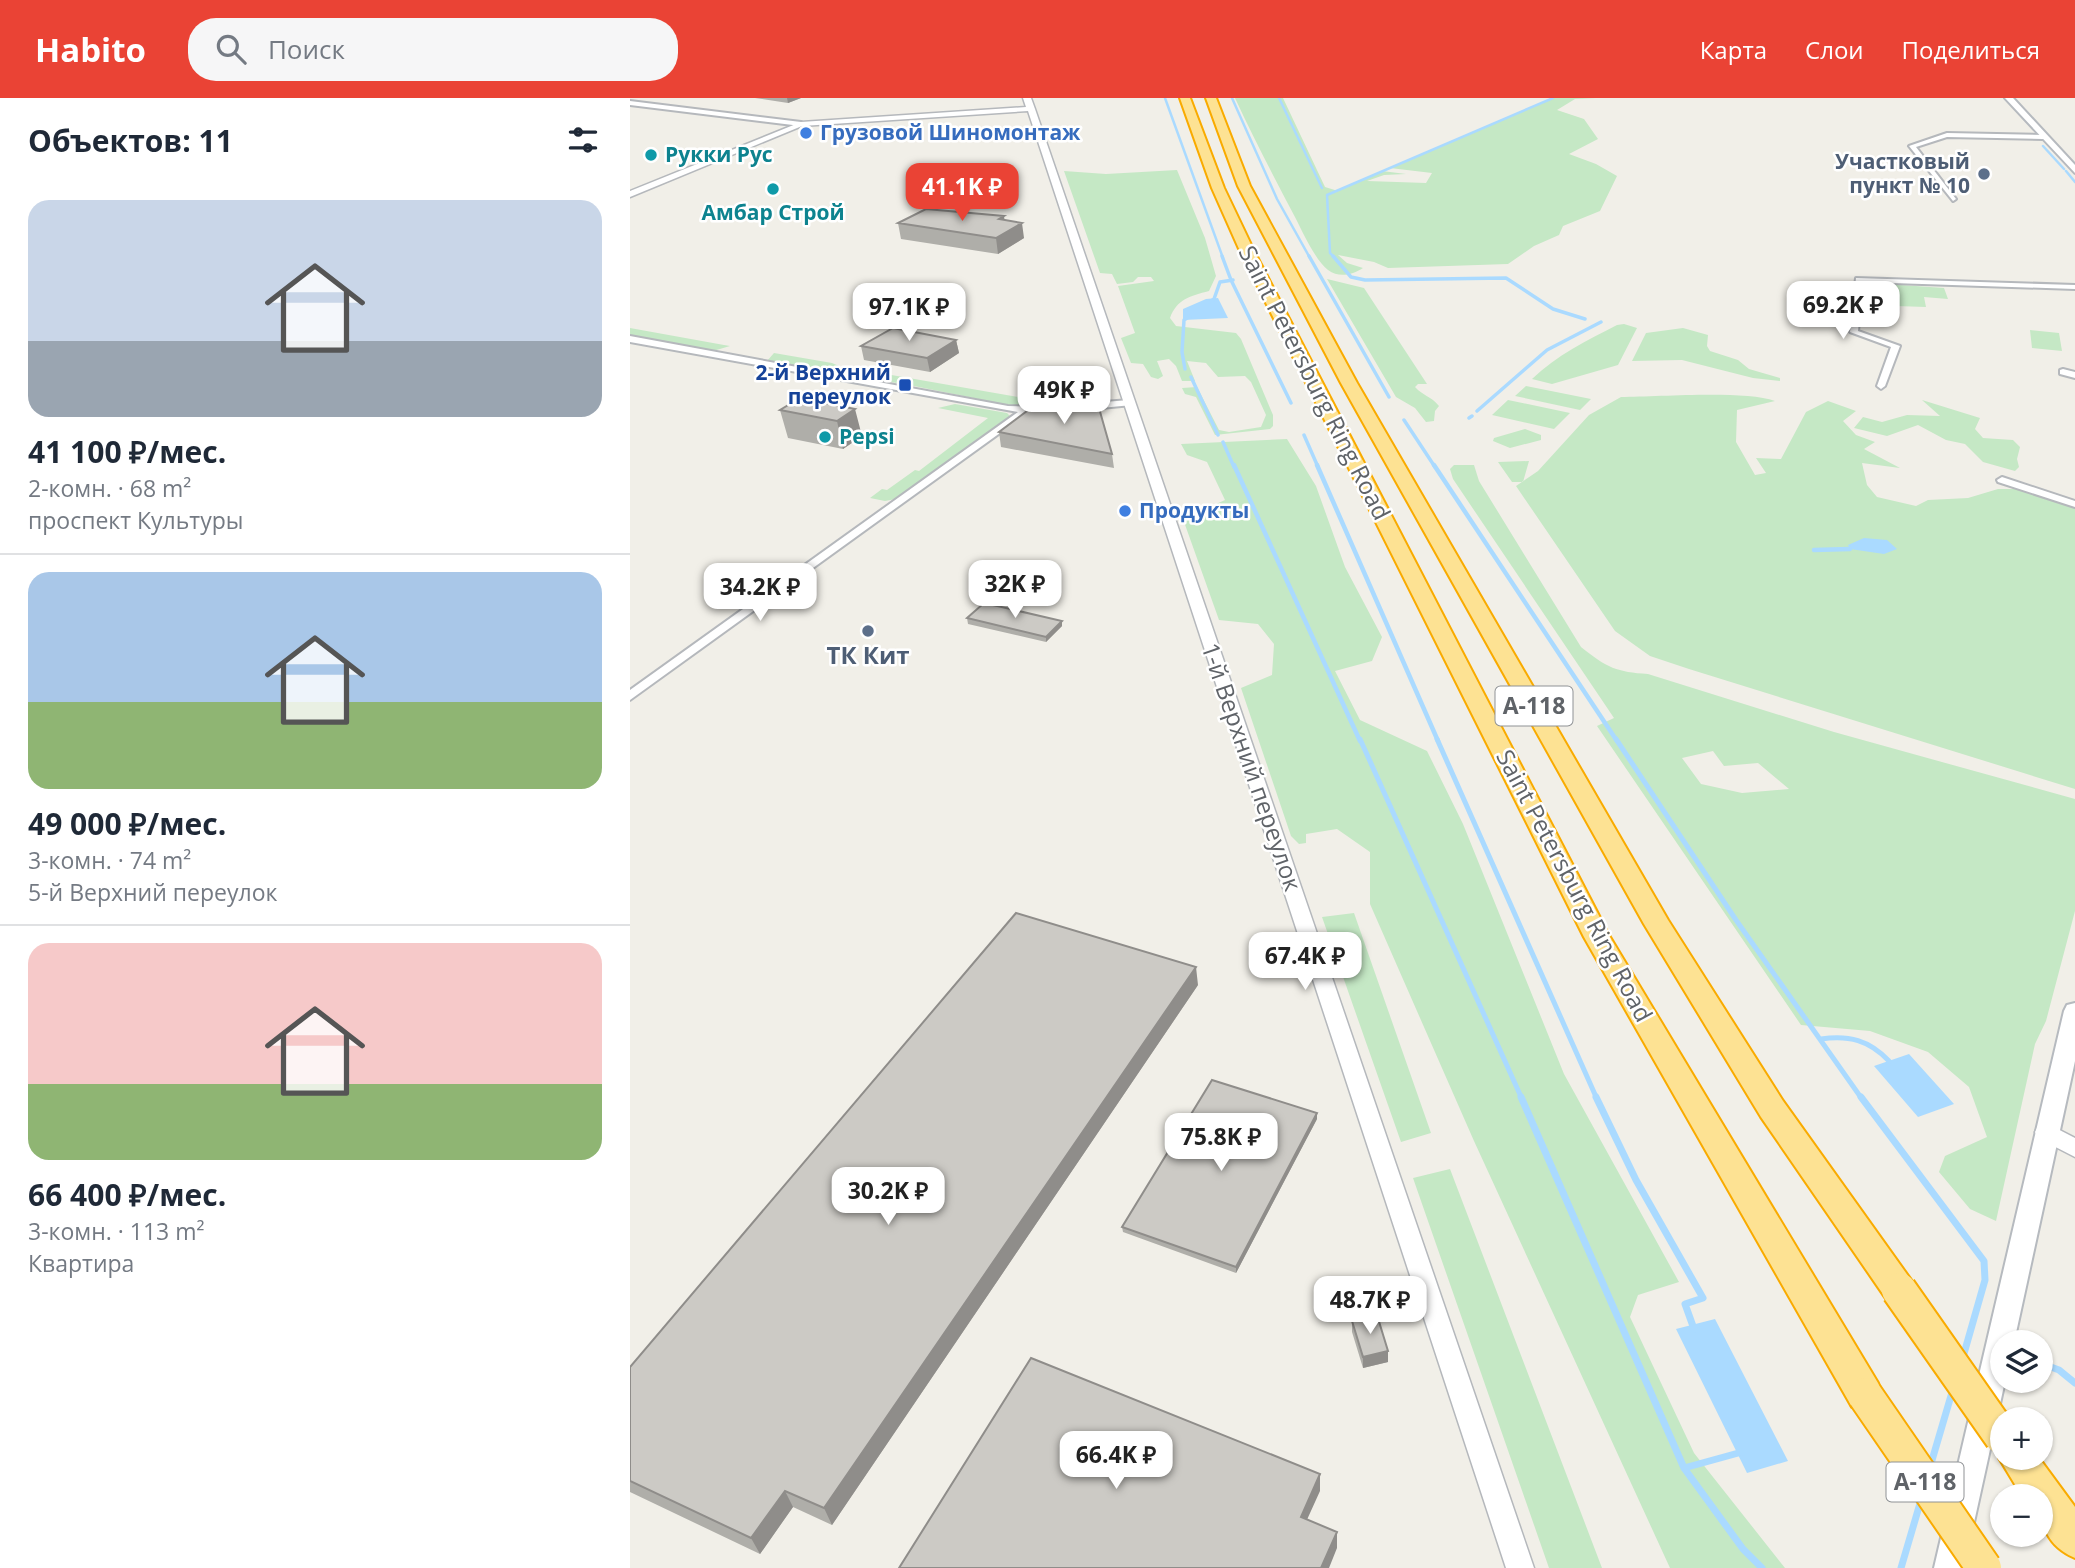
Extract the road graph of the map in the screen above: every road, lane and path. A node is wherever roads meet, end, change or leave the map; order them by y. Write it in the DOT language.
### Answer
graph roads {
  1 [pos="1027,98"];
  2 [pos="1185,98"];
  3 [pos="1211,98"];
  4 [pos="2009,98"];
  5 [pos="630,103"];
  6 [pos="1031,109"];
  7 [pos="800,124"];
  8 [pos="2043,137"];
  9 [pos="2075,170"];
  10 [pos="630,194"];
  11 [pos="1953,199"];
  12 [pos="2075,287"];
  13 [pos="630,339"];
  14 [pos="2063,372"];
  15 [pos="2075,374"];
  16 [pos="1881,386"];
  17 [pos="1129,403"];
  18 [pos="1065,409"];
  19 [pos="1052,410"];
  20 [pos="1025,411"];
  21 [pos="2002,480"];
  22 [pos="2075,504"];
  23 [pos="630,696"];
  24 [pos="2075,1011"];
  25 [pos="2046,1132"];
  26 [pos="2075,1148"];
  27 [pos="1990,1420"];
  28 [pos="2026,1470"];
  29 [pos="2071,1534"];
  30 [pos="1520,1568"];
  31 [pos="1949,1568"];
  32 [pos="1984,1568"];
  1 -- 6 [label="street, 1-й Верхний переулок"];
  2 -- 32 [label="highway, Saint Petersburg Ring Road / А-118, bridge"];
  3 -- 27 [label="highway, Saint Petersburg Ring Road / А-118, bridge"];
  4 -- 8 [label="main road"];
  5 -- 7 [label="street"];
  6 -- 7 [label="street"];
  6 -- 17 [label="street, 1-й Верхний переулок"];
  7 -- 10 [label="street"];
  8 -- 9 [label="main road"];
  8 -- 11 [label="street"];
  12 -- 16 [label="street"];
  13 -- 20 [label="street"];
  14 -- 15 [label="street"];
  17 -- 18 [label="street"];
  17 -- 30 [label="street, 1-й Верхний переулок"];
  19 -- 20 [label="street"];
  20 -- 23 [label="street"];
  21 -- 22 [label="street"];
  24 -- 25 [label="main road"];
  25 -- 26 [label="street"];
  25 -- 31 [label="main road"];
  28 -- 29 [label="highway"];
}
